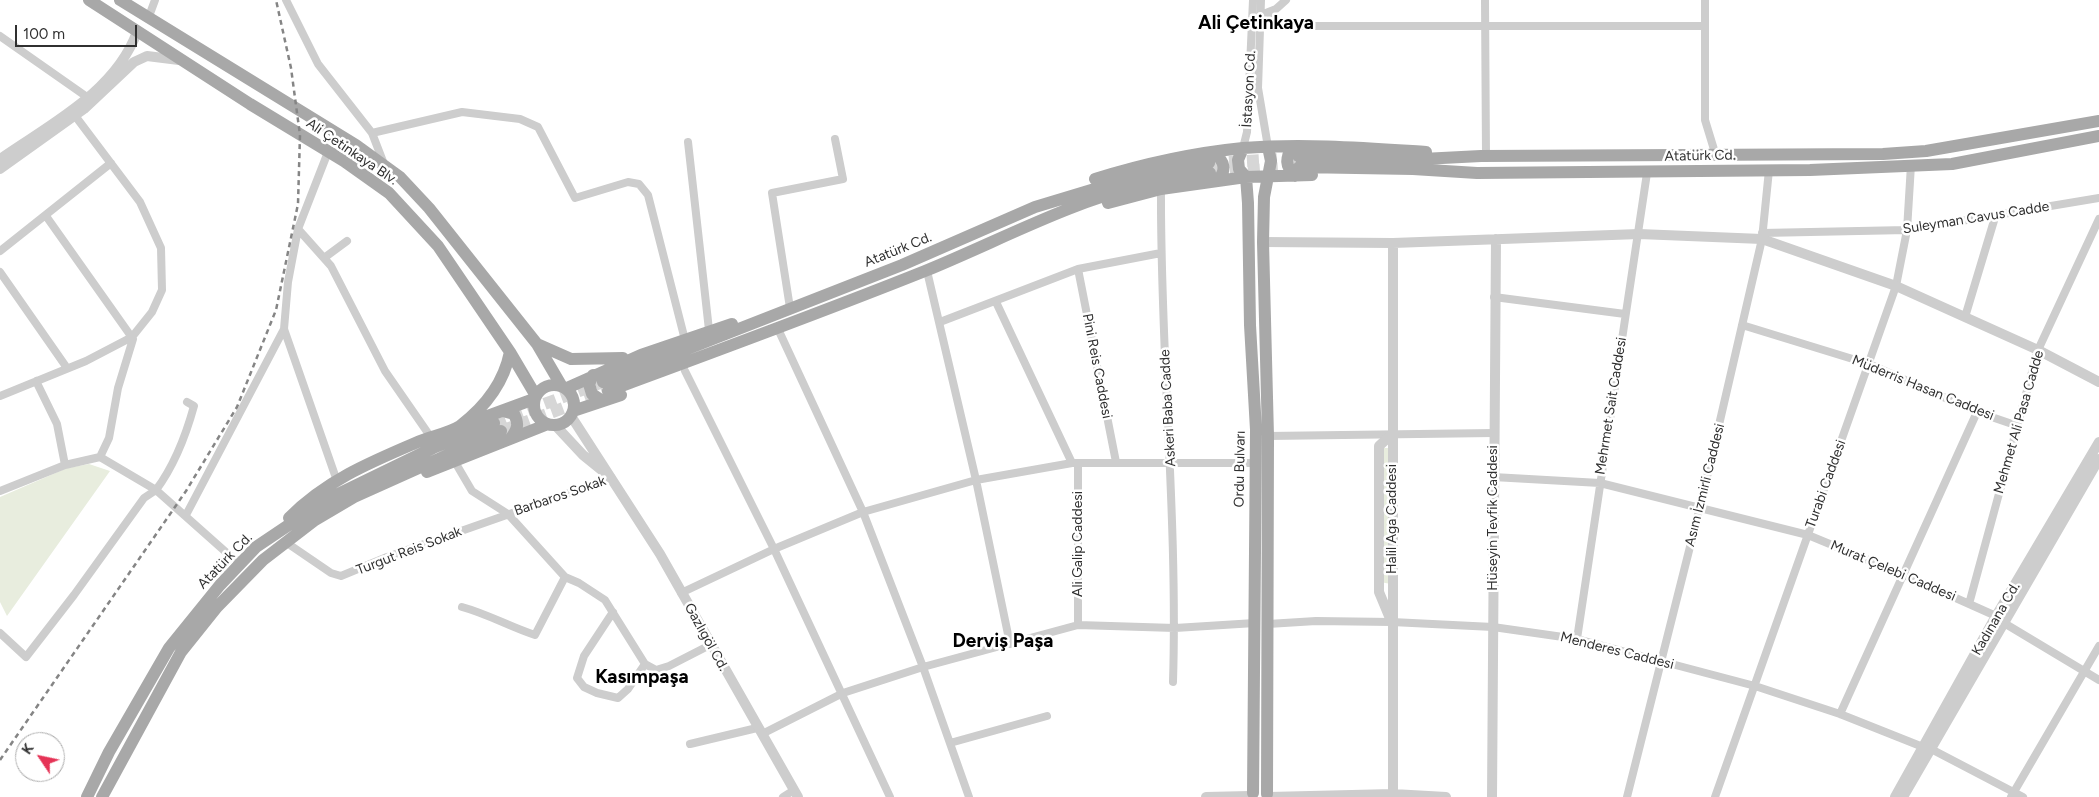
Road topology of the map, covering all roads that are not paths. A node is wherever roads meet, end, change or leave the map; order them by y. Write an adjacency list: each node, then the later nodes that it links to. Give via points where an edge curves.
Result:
1 (88, 0): 16 (main road, Ali Çetinkaya Blv.)
2 (120, 0): 13 (main road, Ali Çetinkaya Blv.)
3 (155, 0): 13 (street)
4 (286, 0): 26 (street, via 318,64)
5 (1246, 0): 11 (street)
6 (1253, 0): 11 (street, İstasyon Cd.)
7 (1286, 0): 12 (street)
8 (1485, 0): 14 (street)
9 (1705, 0): 15 (street)
10 (1263, 2): 11 (street); 12 (street, İstasyon Cd.)
11 (1253, 9): 32 (street, İstasyon Cd., via 1247,132)
12 (1261, 15): 14 (street, via 1292,26); 31 (street, İstasyon Cd., via 1258,88)
13 (148, 19): 20 (main road, Ali Çetinkaya Blv.)
14 (1486, 26): 15 (street); 34 (street)
15 (1705, 26): 35 (street, via 1705,120)
16 (137, 32): 18 (main road, Ali Çetinkaya Blv.); 19 (street, via 129,52 116,70); 20 (main road, via 147,26 154,28 271,104)
17 (0, 36): 19 (street)
18 (182, 61): 22 (street, via 147,56 134,62); 33 (main road, Ali Çetinkaya Blv.)
19 (87, 97): 22 (street)
20 (293, 107): 40 (main road, Ali Çetinkaya Blv.)
21 (2099, 111): 24 (main road, Atatürk Cd.)
22 (72, 113): 36 (street); 38 (street); 42 (street)
23 (2099, 121): 24 (main road, Atatürk Cd.)
24 (2070, 124): 35 (main road, Atatürk Cd., via 1926,151 1825,156)
25 (2099, 131): 29 (main road)
26 (372, 133): 40 (street); 79 (street, via 462,112 520,119 538,127 575,198 628,182 639,184 648,195)
27 (2099, 136): 29 (main road, Atatürk Cd.)
28 (835, 139): 70 (street, via 843,179 772,193)
29 (2075, 140): 39 (main road, Atatürk Cd., via 1952,164)
30 (688, 142): 77 (street)
31 (1268, 147): 32 (main road); 37 (main road); 45 (main road, Ordu Bulvarı, via 1271,161)
32 (1243, 148): 41 (main road); 46 (main road, Ordu Bulvarı, via 1238,160 1239,169)
33 (328, 152): 53 (street); 82 (main road, Ali Çetinkaya Blv., via 389,193 413,216 438,246)
34 (1483, 156): 35 (main road, Atatürk Cd.); 37 (main road, Atatürk Cd., via 1372,148)
35 (1716, 156)
36 (0, 159)
37 (1296, 162): 44 (main road, Atatürk Cd., via 1477,173); 45 (main road)
38 (111, 163): 50 (street); 78 (street, via 140,202 161,248 162,290 152,312)
39 (1911, 165): 43 (main road, Atatürk Cd.); 54 (street, Turabi Caddesi)
40 (384, 166): 80 (main road, Ali Çetinkaya Blv., via 400,177 430,208)
41 (1212, 168): 46 (main road); 47 (main road); 52 (main road, via 1123,190 1071,207); 70 (main road, Atatürk Cd., via 1140,165 1072,186 1035,207 902,266)
42 (0, 169)
43 (1768, 170): 44 (main road, Atatürk Cd.); 56 (street, Asım İzmirli Caddesi)
44 (1647, 173): 55 (street, Mehrmet Sait Caddesi)
45 (1268, 176): 46 (main road); 59 (main road, Ordu Bulvarı)
46 (1246, 177): 112 (main road, Ordu Bulvarı)
47 (1161, 188): 52 (main road); 62 (street, Askeri Baba Cadde)
48 (2099, 198): 49 (street, Suleyman Cavus Cadde)
49 (1996, 214): 54 (street, Suleyman Cavus Cadde); 72 (street)
50 (46, 216): 61 (street); 78 (street)
51 (2099, 219): 81 (street, Mehmet Ali Pasa Cadde)
52 (1036, 224): 65 (main road)
53 (298, 229): 63 (street); 75 (street, via 288,282)
54 (1907, 230): 56 (street, Suleyman Cavus Cadde); 67 (street, Turabi Caddesi)
55 (1638, 234): 56 (street); 57 (street); 71 (street, Mehrmet Sait Caddesi)
56 (1762, 236): 67 (street); 74 (street, Asım İzmirli Caddesi)
57 (1496, 239): 60 (street); 68 (street, Hüseyin Tevfik Caddesi)
58 (347, 242): 63 (street)
59 (1263, 242): 60 (street); 104 (main road, Ordu Bulvarı)
60 (1393, 243): 102 (street, Halil Aga Caddesi)
61 (0, 251)
62 (1161, 253): 64 (street); 110 (street, Askeri Baba Cadde)
63 (324, 258): 103 (street, via 385,371)
64 (1078, 269): 69 (street); 109 (street, Pini Reis Caddesi)
65 (927, 270): 73 (street); 76 (main road)
66 (0, 272): 85 (street)
67 (1896, 286): 72 (street); 84 (street, Turabi Caddesi)
68 (1494, 297): 71 (street); 101 (street, Hüseyin Tevfik Caddesi)
69 (996, 302): 73 (street); 111 (street)
70 (790, 308): 77 (main road); 90 (main road, Atatürk Cd.)
71 (1625, 314): 118 (street, Mehrmet Sait Caddesi)
72 (1965, 317): 81 (street)
73 (940, 322): 116 (street)
74 (1742, 325): 84 (street, Müderris Hasan Caddesi); 121 (street, Asım İzmirli Caddesi)
75 (284, 329): 117 (street); 124 (street)
76 (778, 329): 86 (main road, via 749,346); 90 (main road); 122 (street)
77 (709, 330): 79 (main road)
78 (132, 337): 85 (street); 106 (street, via 108,438)
79 (685, 340): 83 (main road)
80 (537, 344): 83 (main road, via 571,359 617,359); 89 (main road, Ali Çetinkaya Blv.)
81 (2038, 350): 88 (street); 98 (street, Mehmet Ali Pasa Cadde)
82 (510, 352): 92 (main road, Ali Çetinkaya Blv.); 99 (main road, via 498,385)
83 (641, 355): 90 (main road)
84 (1869, 364): 95 (street, Müderris Hasan Caddesi); 125 (street, Turabi Caddesi)
85 (67, 368): 87 (street)
86 (685, 372): 90 (main road); 128 (street)
87 (36, 381): 91 (street); 113 (street, via 57,424)
88 (2099, 382)
89 (564, 387): 90 (main road); 92 (main road, via 549,385 539,390); 96 (main road, via 573,398)
90 (601, 387): 96 (main road)
91 (0, 396)
92 (535, 397): 94 (main road); 97 (main road, via 535,413)
93 (187, 402): 119 (street, via 194,406 190,419 165,477)
94 (502, 411): 99 (main road); 100 (main road, via 514,414 518,428)
95 (1977, 412): 98 (street, Müderris Hasan Caddesi); 130 (street)
96 (572, 413): 97 (main road, via 561,424); 115 (street, Gazlıgöl Cd.)
97 (552, 424): 100 (main road); 115 (street, Gazlıgöl Cd.)
98 (2018, 426): 133 (street, Mehmet Ali Pasa Cadde)
99 (458, 427): 103 (main road)
100 (502, 430): 108 (main road); 126 (main road, Atatürk Cd., via 433,448 326,500); 127 (main road, Atatürk Cd., via 354,497 315,520)
101 (1493, 433): 102 (street); 114 (street, Hüseyin Tevfik Caddesi)
102 (1392, 434): 104 (street); 137 (street, Halil Aga Caddesi)
103 (430, 436): 117 (main road)
104 (1268, 436): 138 (main road, Ordu Bulvarı)
105 (2099, 442): 136 (street, Kadınana Cd.)
106 (100, 457): 113 (street); 119 (street)
107 (2099, 459): 136 (street, Kadınana Cd.)
108 (455, 462): 123 (street, via 472,491); 127 (main road, via 376,492)
109 (1116, 462): 110 (street); 111 (street)
110 (1170, 462): 112 (street); 141 (street, Askeri Baba Cadde)
111 (1075, 463): 116 (street); 139 (street, Ali Galip Caddesi)
112 (1255, 463): 138 (main road, Ordu Bulvarı)
113 (65, 465): 120 (street)
114 (1493, 476): 118 (street, Murat Çelebi Caddesi); 140 (street, Hüseyin Tevfik Caddesi)
115 (612, 478): 123 (street, Barbaros Sokak); 132 (street, Gazlıgöl Cd.)
116 (976, 480): 122 (street); 144 (street)
117 (337, 481): 126 (main road, via 301,506)
118 (1600, 483): 121 (street, Murat Çelebi Caddesi); 143 (street, Mehrmet Sait Caddesi)
119 (156, 490): 124 (street); 142 (street, via 144,498 26,657)
120 (0, 491)
121 (1700, 507): 125 (street, Murat Çelebi Caddesi); 147 (street, Asım İzmirli Caddesi)
122 (863, 512): 128 (street); 149 (street)
123 (508, 514): 127 (street, Turgut Reis Sokak, via 341,576 331,573); 131 (street)
124 (186, 515): 129 (street)
125 (1808, 535): 130 (street, Murat Çelebi Caddesi); 153 (street, Turabi Caddesi)
126 (269, 538): 129 (main road, Atatürk Cd.)
127 (287, 542): 167 (main road, Atatürk Cd., via 263,560 181,652)
128 (774, 548): 132 (street); 154 (street)
129 (241, 563): 166 (main road, Atatürk Cd., via 169,648)
130 (1902, 574): 133 (street, Murat Çelebi Caddesi); 155 (street)
131 (565, 577): 134 (street, via 535,635); 135 (street, via 605,600)
132 (681, 592): 145 (street, Gazlıgöl Cd.)
133 (1968, 604): 136 (street, Murat Çelebi Caddesi)
134 (462, 607)
135 (613, 612): 148 (street); 148 (street, via 580,666 577,678 580,684 596,693 618,698)
136 (2000, 620): 150 (street, Murat Çelebi Caddesi); 160 (street, Kadınana Cd.)
137 (1392, 622): 138 (street, Menderes Caddesi); 140 (street, Menderes Caddesi); 162 (street, Halil Aga Caddesi)
138 (1261, 624): 141 (street, Menderes Caddesi); 164 (main road, Ordu Bulvarı); 165 (main road, Ordu Bulvarı)
139 (1078, 625): 141 (street, Menderes Caddesi); 144 (street, Menderes Caddesi)
140 (1493, 627): 143 (street, Menderes Caddesi); 173 (street, Hüseyin Tevfik Caddesi)
141 (1175, 628): 152 (street, Askeri Baba Cadde)
142 (0, 632)
143 (1577, 639): 147 (street, Menderes Caddesi)
144 (1010, 644): 149 (street, Menderes Caddesi)
145 (710, 645): 148 (street, via 656,670); 157 (street, Gazlıgöl Cd.)
146 (2099, 646): 150 (street)
147 (1660, 661): 153 (street, Menderes Caddesi); 174 (street, Asım İzmirli Caddesi)
148 (645, 664)
149 (923, 666): 154 (street, Menderes Caddesi); 158 (street)
150 (2084, 671): 151 (street, Murat Çelebi Caddesi); 163 (street)
151 (2099, 680)
152 (1173, 682)
153 (1755, 686): 155 (street, Menderes Caddesi); 175 (street, Turabi Caddesi)
154 (843, 693): 157 (street, Menderes Caddesi); 169 (street)
155 (1840, 714): 160 (street, Menderes Caddesi)
156 (1047, 716): 158 (street)
157 (759, 731): 159 (street, Menderes Caddesi); 161 (street, Gazlıgöl Cd.)
158 (950, 743): 170 (street)
159 (690, 744)
160 (1927, 748): 163 (street, Menderes Caddesi); 176 (street, Kadınana Cd.); 177 (street, Kadınana Cd.)
161 (796, 794): 168 (street)
162 (1393, 794): 165 (street); 172 (street)
163 (2013, 794): 178 (street, Menderes Caddesi)
164 (1251, 795): 165 (main road, via 1260,791); 171 (street)
165 (1268, 796)
166 (87, 797)
167 (102, 797)
168 (783, 797)
169 (890, 797)
170 (969, 797)
171 (1206, 797)
172 (1446, 797)
173 (1492, 797)
174 (1627, 797)
175 (1715, 797)
176 (1895, 797)
177 (1903, 797)
178 (2023, 797)

